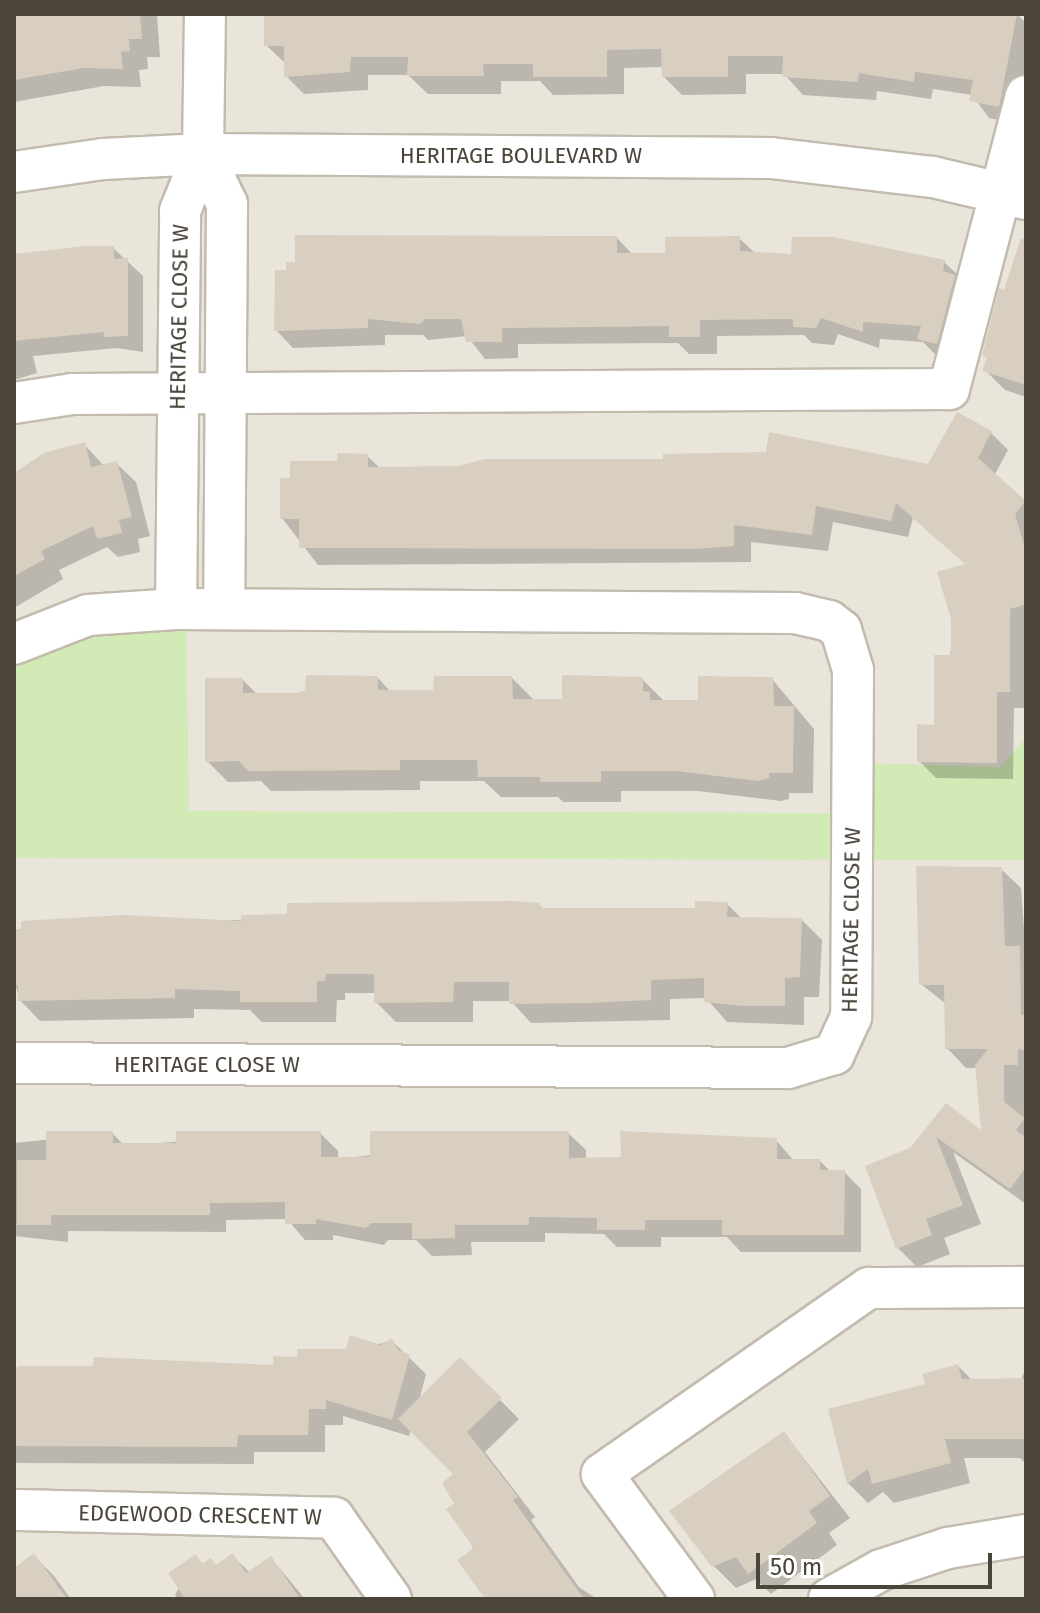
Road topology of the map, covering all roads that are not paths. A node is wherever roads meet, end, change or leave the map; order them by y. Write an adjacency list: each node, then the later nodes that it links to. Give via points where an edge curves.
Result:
1 (205, 14): 3 (street)
2 (1026, 96): 5 (street)
3 (203, 154): 4 (street, HERITAGE BOULEVARD W, via 103,159); 5 (street, HERITAGE BOULEVARD W, via 771,158 864,166); 6 (street, HERITAGE CLOSE W, via 180,211); 7 (street, HERITAGE CLOSE W, via 227,204)
4 (14, 172)
5 (1013, 195): 7 (street, via 949,389)
6 (178, 393): 7 (street); 8 (street, via 72,394); 9 (street, HERITAGE CLOSE W)
7 (226, 393): 10 (street, HERITAGE CLOSE W)
8 (14, 403)
9 (176, 609): 10 (street, HERITAGE CLOSE W); 11 (street, HERITAGE CLOSE W, via 88,615)
10 (224, 609): 12 (street, HERITAGE CLOSE W, via 795,613 829,621 841,630 853,670 847,1036 834,1054 788,1068)
11 (14, 644)
12 (14, 1063)
13 (1026, 1287): 17 (street, via 869,1288 602,1474)
14 (14, 1510): 16 (street, EDGEWOOD CRESCENT W, via 334,1518)
15 (1026, 1535): 18 (street, via 948,1548 881,1570)
16 (391, 1599)
17 (694, 1599)
18 (829, 1599)

